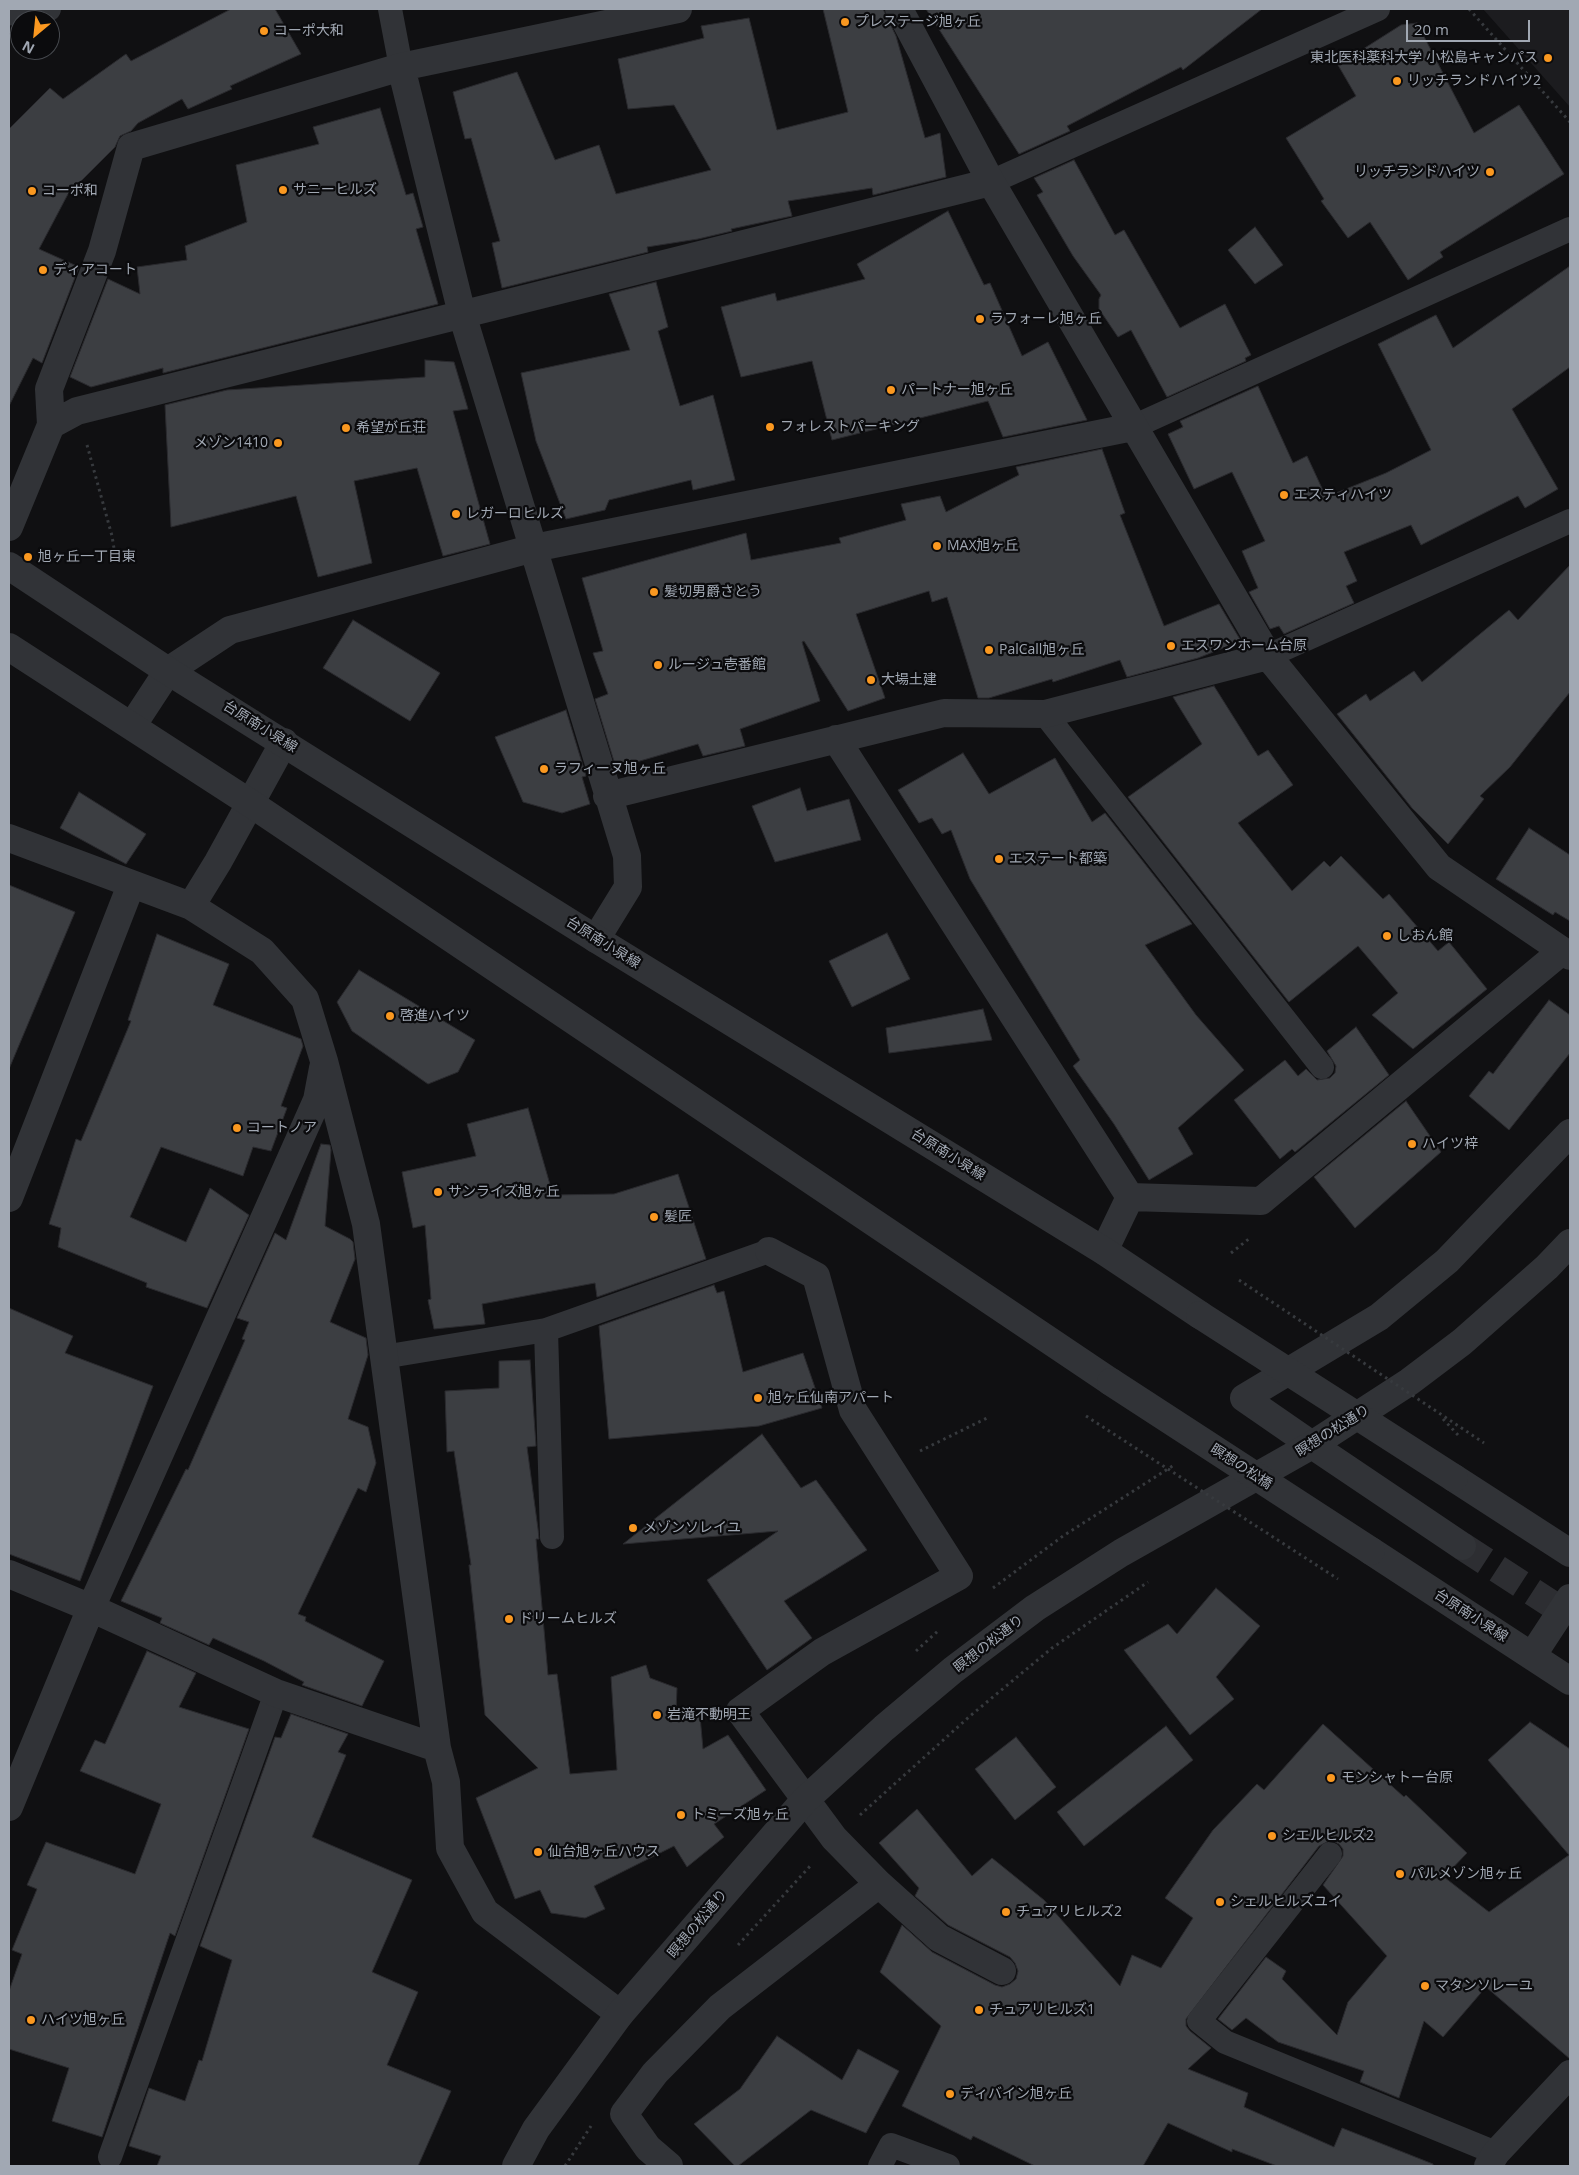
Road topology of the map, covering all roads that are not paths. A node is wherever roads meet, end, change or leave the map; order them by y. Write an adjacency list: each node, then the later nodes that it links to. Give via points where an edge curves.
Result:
1 (49, 9): 6 (lane, via 27,16)
2 (390, 9): 7 (lane)
3 (678, 9): 7 (street)
4 (899, 9): 8 (street)
5 (1378, 9): 8 (lane)
6 (9, 14)
7 (401, 67): 10 (street); 11 (street, via 131,147 102,251 49,389)
8 (991, 182): 10 (street); 12 (street)
9 (1570, 229): 12 (lane)
10 (462, 314): 11 (street, via 78,411); 15 (street)
11 (51, 425): 14 (street)
12 (1134, 427): 15 (street); 18 (street)
13 (1570, 521): 18 (lane)
14 (9, 527)
15 (534, 548): 19 (street, via 230,630); 24 (street)
16 (9, 566): 19 (street, 台原南小泉線)
17 (9, 647): 21 (street)
18 (1268, 656): 20 (street); 30 (street, via 1439,867)
19 (168, 671): 21 (street); 23 (street, 台原南小泉線)
20 (1046, 714): 22 (street, via 944,713); 32 (lane)
21 (132, 726): 25 (street)
22 (836, 739): 24 (street); 34 (street)
23 (284, 742): 25 (street); 29 (street, 台原南小泉線)
24 (607, 796): 29 (street, via 627,856 628,887)
25 (250, 803): 28 (street); 44 (street, 瞑想の松橋, bridge, via 1111,1382)
26 (9, 838): 27 (street)
27 (131, 885): 28 (street); 35 (street)
28 (191, 906): 31 (street, via 262,951 305,999)
29 (596, 939): 38 (street, 台原南小泉線)
30 (1566, 954): 34 (street, via 1261,1201)
31 (324, 1062): 40 (street, via 366,1224); 48 (street, via 317,1100)
32 (1322, 1067)
33 (1570, 1133): 41 (street, via 1447,1261 1379,1317 1244,1398)
34 (1130, 1197): 38 (street)
35 (9, 1198)
36 (1570, 1243): 41 (street, 瞑想の松通り, via 1462,1342 1409,1382)
37 (769, 1251): 39 (lane); 53 (street, via 816,1276 853,1410 959,1576 822,1652 740,1712)
38 (1104, 1251): 45 (street, 台原南小泉線, bridge)
39 (546, 1330): 40 (lane); 42 (lane)
40 (383, 1357): 52 (street)
41 (1312, 1445): 43 (street); 53 (street, 瞑想の松通り, via 1121,1553 1035,1608 953,1670)
42 (552, 1537)
43 (1462, 1546)
44 (1371, 1551): 49 (street, 台原南小泉線)
45 (1570, 1553)
46 (9, 1574): 48 (street)
47 (1570, 1598): 49 (street)
48 (91, 1608): 51 (street); 54 (street)
49 (1532, 1656): 50 (street, 台原南小泉線)
50 (1570, 1681)
51 (276, 1693): 52 (street); 60 (lane)
52 (437, 1748): 58 (street, via 446,1782 450,1848 485,1912)
53 (804, 1800): 56 (street, via 834,1838); 58 (street, 瞑想の松通り)
54 (9, 1807)
55 (1330, 1854): 61 (lane, via 1199,2021 1225,2042)
56 (879, 1884): 57 (street, via 939,1938); 63 (street, via 720,2007 655,2074 624,2114 648,2148)
57 (1002, 1972)
58 (620, 2014): 62 (street, 瞑想の松通り, via 536,2129)
59 (1570, 2074): 61 (street)
60 (110, 2157)
61 (1492, 2160)
62 (516, 2166)
63 (669, 2166)
64 (880, 2166): 65 (lane, via 891,2145)
65 (948, 2166)

